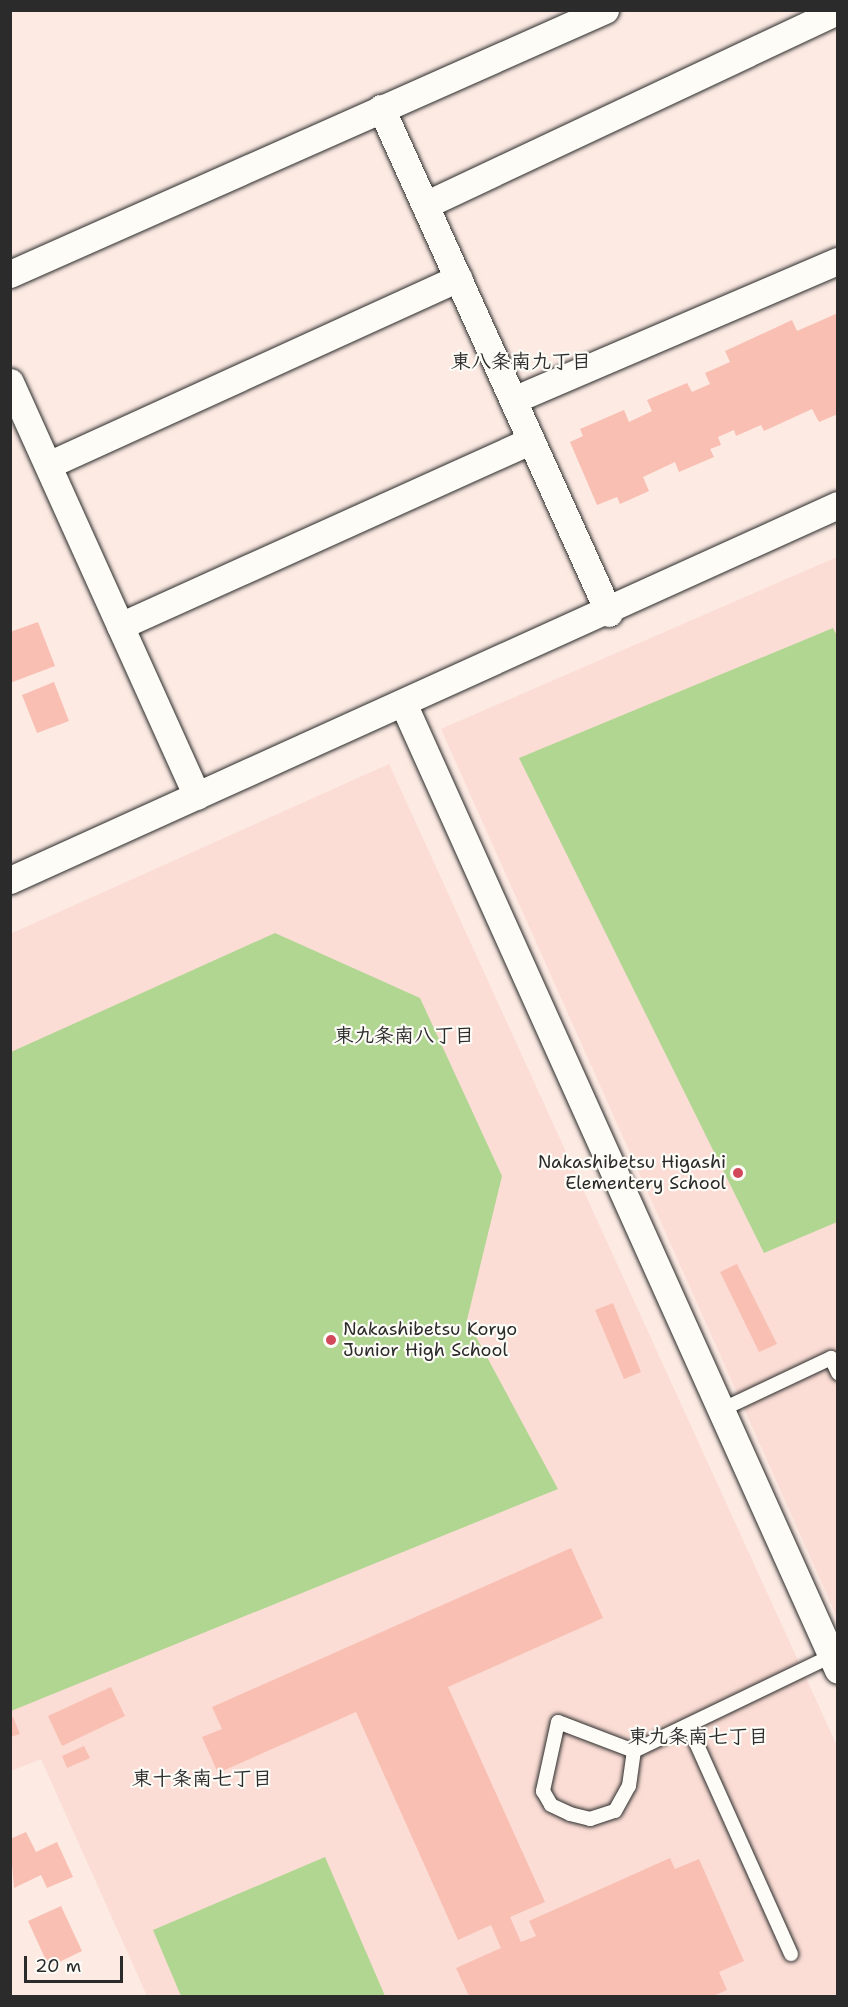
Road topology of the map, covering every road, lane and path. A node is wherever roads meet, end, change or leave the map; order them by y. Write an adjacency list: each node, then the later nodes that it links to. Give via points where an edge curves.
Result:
1 (605, 10): 3 (street)
2 (837, 10): 4 (street)
3 (381, 108): 4 (street); 6 (street)
4 (425, 205): 7 (street)
5 (837, 261): 9 (street)
6 (10, 274)
7 (458, 278): 9 (street); 11 (street)
8 (10, 382): 11 (street)
9 (513, 400): 10 (street)
10 (531, 440): 13 (street); 14 (street)
11 (48, 465): 14 (street)
12 (837, 505): 13 (street)
13 (609, 613): 15 (street)
14 (120, 626): 16 (street)
15 (403, 703): 16 (street); 19 (street)
16 (197, 796): 17 (street)
17 (10, 880)
18 (837, 1373): 19 (lane, via 831,1358)
19 (721, 1410): 20 (street)
20 (833, 1654): 21 (lane)
21 (688, 1727): 22 (lane); 23 (lane)
22 (634, 1751): 22 (lane, via 558,1722 543,1791 551,1805 570,1814 590,1819 615,1811 629,1786)
23 (791, 1954)

